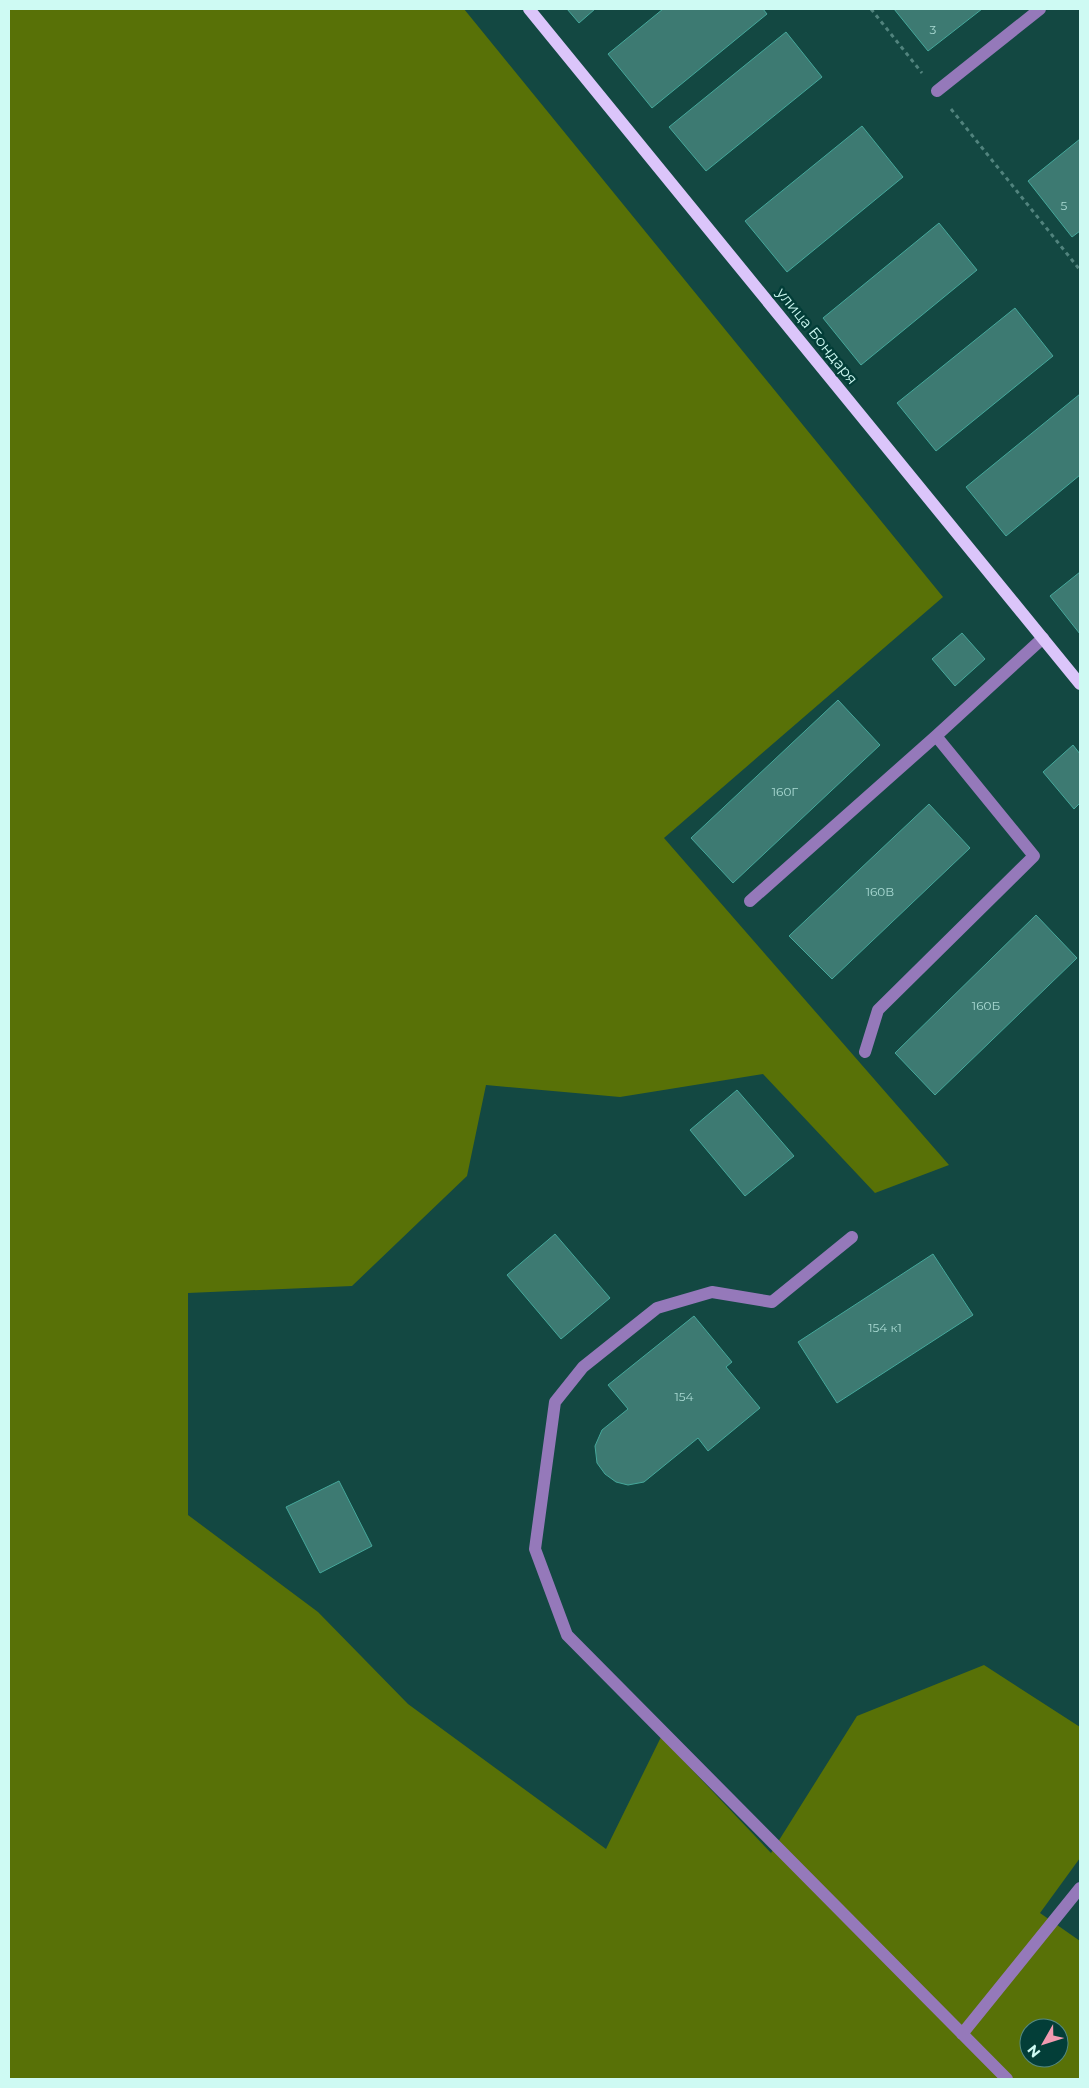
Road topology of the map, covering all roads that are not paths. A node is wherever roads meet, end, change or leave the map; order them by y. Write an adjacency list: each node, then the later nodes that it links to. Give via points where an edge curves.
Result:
1 (529, 9): 4 (main road, улица Бондаря)
2 (1040, 9): 3 (lane)
3 (937, 92)
4 (1043, 638): 5 (main road, улица Бондаря); 6 (lane)
5 (1080, 684)
6 (936, 736): 7 (lane); 8 (lane, via 1034,856 878,1010)
7 (750, 901)
8 (865, 1052)
9 (852, 1238): 11 (lane, via 772,1302 712,1292 657,1308 583,1367 554,1402 535,1549 567,1635)
10 (1080, 1888): 11 (lane)
11 (962, 2034): 12 (lane)
12 (1007, 2079)

